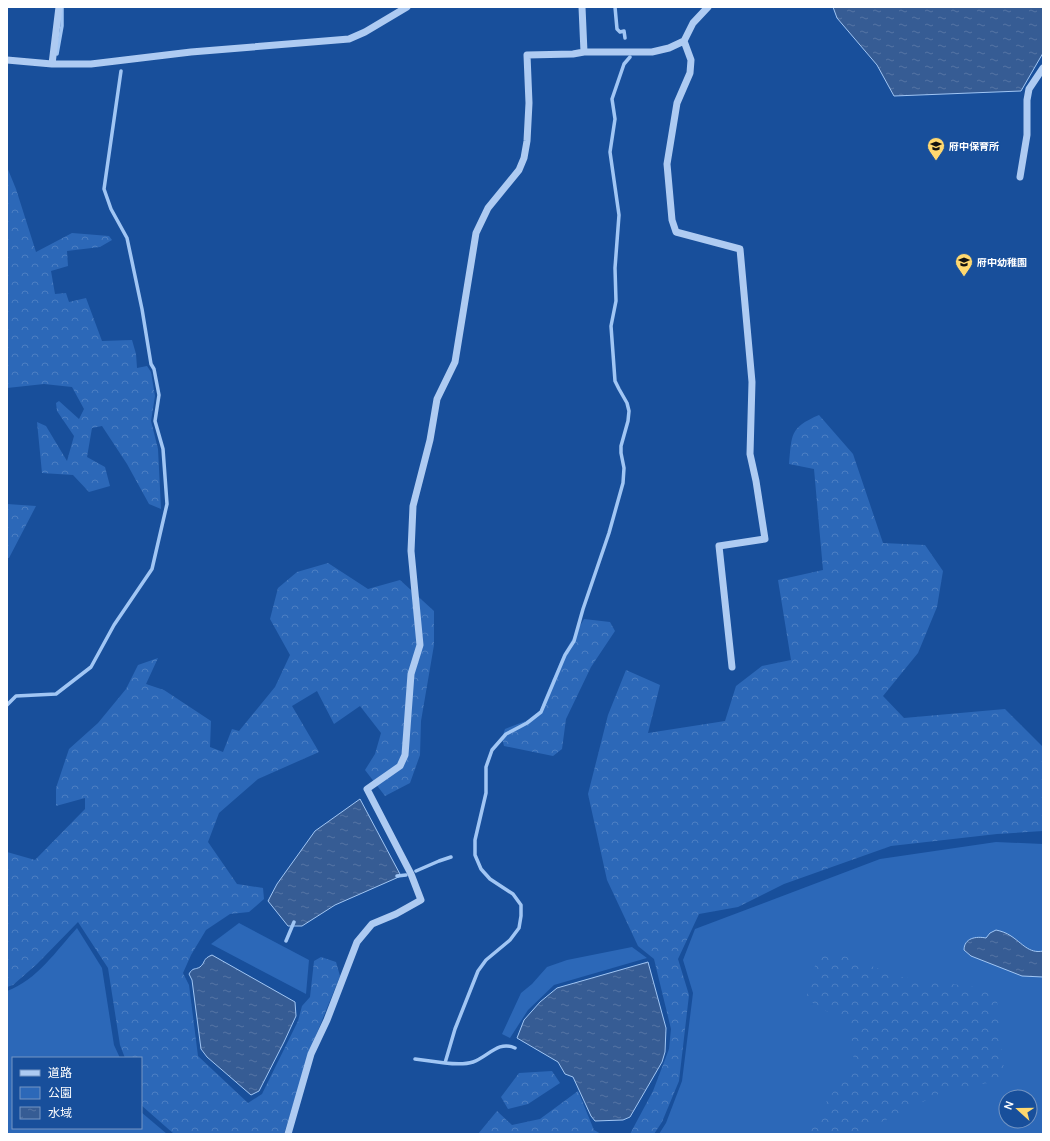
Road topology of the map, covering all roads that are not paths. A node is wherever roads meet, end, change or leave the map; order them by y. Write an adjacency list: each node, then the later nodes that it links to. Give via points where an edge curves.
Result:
1 (59, 7): 8 (street)
2 (407, 7): 8 (street, via 349,39 191,52 91,64)
3 (582, 7): 6 (street)
4 (708, 7): 5 (street, via 693,23)
5 (684, 41): 6 (street, via 652,52); 11 (street, via 691,60 690,73 676,103 667,164 672,220 676,232 740,249 752,382 750,454 765,539 719,546)
6 (584, 52): 12 (street, via 527,55 529,103 524,158 519,170 488,208 476,233 455,362 438,399 413,506 411,551 420,645 411,674 405,755 400,766 367,789 411,874 421,900 372,924 357,942 312,1054)
7 (7, 60): 8 (street)
8 (52, 64)
9 (1043, 68): 10 (street, via 1029,90 1026,100 1027,135)
10 (1020, 177)
11 (732, 667)
12 (288, 1134)

